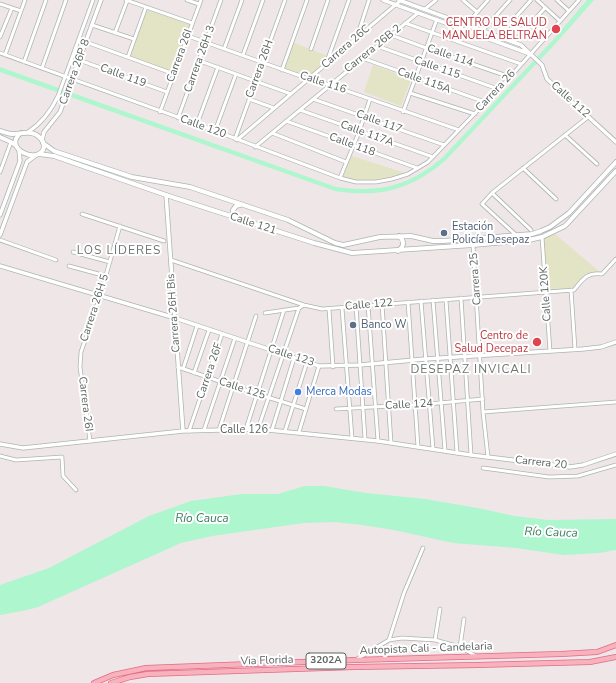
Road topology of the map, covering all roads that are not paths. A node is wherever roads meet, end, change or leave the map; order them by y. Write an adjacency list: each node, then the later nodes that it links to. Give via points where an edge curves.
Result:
1 (25, 0): 34 (street)
2 (46, 0): 68 (street)
3 (66, 0): 74 (street)
4 (93, 0): 78 (street, Carrera 26P 8)
5 (101, 0): 43 (street, Carrera 26P 8)
6 (127, 0): 30 (street); 45 (street)
7 (187, 0): 28 (street)
8 (200, 0): 28 (street, Carrera 26I)
9 (222, 0): 54 (street, Carrera 26H 3)
10 (242, 0): 58 (street)
11 (263, 0): 62 (street)
12 (285, 0): 70 (street, Carrera 26H)
13 (307, 0): 75 (street)
14 (328, 0): 59 (street)
15 (349, 0): 71 (street)
16 (370, 0): 51 (street)
17 (383, 0): 29 (street, Calle 112)
18 (400, 0): 29 (street, Carrera 26C); 33 (street, Calle 112)
19 (436, 0): 33 (street)
20 (463, 0): 36 (street)
21 (488, 0): 36 (street)
22 (510, 0): 44 (street)
23 (531, 0): 50 (street)
24 (537, 0): 32 (street)
25 (557, 0): 35 (street)
26 (579, 0): 35 (street, Carrera 26)
27 (0, 4): 31 (street)
28 (199, 4): 41 (street, Carrera 26I)
29 (396, 4): 37 (street, Calle 112); 51 (street, Carrera 26C)
30 (146, 7): 41 (street); 52 (street)
31 (12, 8): 34 (street); 49 (street)
32 (545, 8): 39 (street); 55 (street)
33 (425, 9): 42 (street, Calle 112)
34 (21, 11): 61 (street)
35 (569, 11): 39 (street, Carrera 26)
36 (477, 12): 42 (street)
37 (418, 13): 38 (street, Calle 112); 40 (street, Carrera 26B 2)
38 (437, 19): 46 (street); 63 (street, Calle 112)
39 (560, 22): 63 (street, Carrera 26)
40 (405, 23): 46 (street); 47 (street, Carrera 26B 2)
41 (192, 24): 48 (street, Carrera 26I)
42 (466, 24): 44 (street, Calle 112)
43 (92, 25): 45 (street); 53 (street, Carrera 26P 8)
44 (482, 31): 50 (street, Calle 112)
45 (115, 33): 52 (street)
46 (432, 34): 57 (street); 72 (street)
47 (391, 35): 56 (street, Carrera 26B 2); 57 (street, Calle 114)
48 (188, 36): 54 (street, Calle 116); 76 (street, Carrera 26I)
49 (0, 37)
50 (498, 37): 55 (street, Calle 112)
51 (356, 38): 71 (street, Carrera 26C)
52 (134, 40): 64 (street)
53 (86, 42): 64 (street); 66 (street, Carrera 26P 8)
54 (206, 42): 58 (street, Calle 116); 67 (street, Carrera 26H 3)
55 (514, 42): 63 (street, Calle 112, via 526,48)
56 (377, 46): 65 (street, Carrera 26B 2); 69 (street, Calle 115)
57 (426, 48): 69 (street); 79 (street, Calle 114)
58 (224, 49): 62 (street, Calle 116)
59 (311, 49)
60 (0, 53): 61 (street, Calle 120)
61 (5, 55): 68 (street, Calle 120)
62 (243, 55): 70 (street, Calle 116)
63 (532, 55): 72 (street, Carrera 26); 99 (street, Calle 112, via 542,65 547,79)
64 (128, 57): 76 (street)
65 (362, 58): 80 (street, Calle 115A); 84 (street, Carrera 26B 2)
66 (79, 60): 81 (street, Carrera 26P 8); 86 (street, Calle 119)
67 (200, 60): 73 (street); 100 (street, Carrera 26H 3)
68 (24, 62): 74 (street, Calle 120)
69 (421, 62): 80 (street); 85 (street, Calle 115)
70 (263, 63): 75 (street, Calle 116); 83 (street, Carrera 26H)
71 (326, 64): 82 (street, Carrera 26C)
72 (521, 64): 79 (street, Carrera 26)
73 (218, 67): 77 (street); 102 (street)
74 (42, 68): 78 (street, Calle 120)
75 (282, 70): 82 (street, Calle 116)
76 (174, 74): 86 (street, Carrera 26I)
77 (236, 74): 83 (street); 105 (street)
78 (65, 76): 81 (street, Calle 120); 106 (street, Carrera 26P 8, via 53,109)
79 (510, 77): 85 (street, Carrera 26)
80 (416, 78): 87 (street); 92 (street, Calle 115A)
81 (72, 79): 95 (street, Calle 120); 113 (street, Carrera 26P 8, via 60,112 44,132)
82 (309, 79): 84 (street, Calle 116); 88 (street, Carrera 26C)
83 (256, 81): 88 (street); 89 (street, Carrera 26H)
84 (330, 85): 90 (street, Carrera 26B 2); 91 (street, Calle 116)
85 (498, 89): 92 (street, Carrera 26)
86 (167, 92): 95 (street, Carrera 26I)
87 (410, 93): 96 (street); 97 (street)
88 (291, 94): 93 (street, Carrera 26C)
89 (249, 99): 93 (street); 112 (street, Carrera 26H)
90 (313, 99): 94 (street, Carrera 26B 2); 98 (street, Calle 117)
91 (370, 99): 96 (street, Calle 116); 98 (street)
92 (485, 102): 97 (street, Carrera 26)
93 (274, 108): 112 (street, Carrera 26C)
94 (300, 110): 101 (street, Carrera 26B 2); 107 (street, Calle 117A)
95 (160, 112): 100 (street, Calle 120)
96 (403, 112): 103 (street, Calle 116)
97 (475, 114): 103 (street, Carrera 26)
98 (364, 116): 107 (street); 116 (street, Calle 117)
99 (588, 117): 110 (street); 115 (street, Calle 112)
100 (178, 118): 102 (street, Calle 120)
101 (286, 121): 109 (street, Carrera 26B 2); 117 (street, Calle 118)
102 (196, 124): 105 (street, Calle 120)
103 (459, 130): 116 (street, Carrera 26)
104 (0, 131): 108 (main road)
105 (215, 131): 112 (street, Calle 120)
106 (28, 132): 108 (main road); 113 (main road)
107 (359, 132): 117 (street); 121 (street, Calle 117A)
108 (21, 133): 119 (main road, via 16,140)
109 (272, 133): 118 (street, Carrera 26B 2); 122 (street)
110 (565, 135): 124 (street); 126 (street)
111 (0, 138): 114 (main road)
112 (236, 139): 118 (street, Calle 120)
113 (43, 141): 120 (main road, via 43,150); 136 (main road, Calle 121, via 54,151 132,177 190,187)
114 (11, 142): 119 (main road); 128 (street)
115 (616, 142)
116 (444, 145): 121 (street, Carrera 26)
117 (354, 146): 122 (street); 125 (street, Calle 118)
118 (255, 147): 130 (street, Calle 120)
119 (18, 149): 120 (main road, via 28,155); 135 (street, via 20,161)
120 (37, 155): 132 (main road, Calle 121, via 54,156); 142 (street, via 28,162)
121 (433, 157): 125 (street, Carrera 26)
122 (346, 162): 130 (street)
123 (616, 162): 144 (main road, Carrera 25, via 560,221 541,232)
124 (597, 164)
125 (417, 168): 129 (street, Carrera 26)
126 (523, 168): 131 (street); 134 (street)
127 (616, 171): 145 (main road, Carrera 25, via 565,226)
128 (0, 172)
129 (408, 174): 130 (street, Calle 120, via 376,182 356,182)
130 (340, 178)
131 (492, 193): 141 (street); 144 (street, via 482,204)
132 (166, 196): 139 (main road, Calle 121); 154 (street, Carrera 26H Bis)
133 (0, 199): 135 (street)
134 (556, 199)
135 (5, 201): 138 (street)
136 (241, 205): 139 (main road, via 233,210); 143 (main road, Calle 121, via 295,222 343,245 380,237)
137 (82, 214): 140 (street)
138 (0, 215)
139 (236, 218): 150 (main road, Calle 121, via 352,253)
140 (120, 226): 148 (street); 155 (street, Carrera 26H 5)
141 (531, 230)
142 (0, 235)
143 (399, 236): 147 (main road, Calle 121, via 432,241); 150 (main road, via 403,243)
144 (516, 236): 147 (main road, Carrera 25)
145 (542, 237): 149 (main road, Carrera 25); 160 (street, Calle 120K)
146 (0, 240): 153 (street)
147 (473, 240)
148 (164, 241)
149 (474, 245): 150 (main road, Calle 121); 162 (street, Carrera 25)
150 (398, 251)
151 (73, 252): 155 (street)
152 (616, 259): 159 (street, via 602,274 590,274)
153 (56, 260)
154 (171, 260): 169 (street, Calle 122); 178 (street, Carrera 26H Bis)
155 (110, 262): 158 (street, Carrera 26H 5)
156 (0, 266): 161 (street, Calle 123)
157 (69, 266): 158 (street)
158 (106, 276): 161 (street, Carrera 26H 5)
159 (573, 290): 160 (street, Calle 122); 185 (street)
160 (546, 292): 162 (street, Calle 122); 187 (street, Calle 120K)
161 (100, 296): 178 (street, Calle 123); 200 (street, Carrera 26H 5, via 81,352)
162 (477, 297): 163 (street, Calle 122); 189 (street, Carrera 25)
163 (461, 298): 165 (street, Calle 122); 190 (street)
164 (433, 300): 165 (street, Calle 122); 166 (street, Calle 122); 192 (street)
165 (446, 300): 193 (street)
166 (421, 301): 167 (street, Calle 122); 194 (street)
167 (408, 302): 168 (street, Calle 122); 195 (street)
168 (382, 304): 170 (street, Calle 122); 197 (street)
169 (304, 305): 172 (street); 173 (street, Calle 122)
170 (368, 305): 171 (street, Calle 122); 198 (street)
171 (356, 306): 174 (street, Calle 122); 199 (street)
172 (299, 308): 175 (street); 188 (street)
173 (329, 308): 174 (street, Calle 122); 202 (street)
174 (342, 308): 203 (street)
175 (284, 310): 176 (street); 186 (street)
176 (265, 312)
177 (256, 316): 183 (street)
178 (175, 318): 179 (street, Calle 123); 204 (street, Carrera 26H Bis)
179 (197, 326): 180 (street, Calle 123); 205 (street)
180 (209, 330): 181 (street, Calle 123); 206 (street)
181 (222, 334): 182 (street, Calle 123); 207 (street, Carrera 26F)
182 (235, 338): 183 (street, Calle 123); 208 (street)
183 (248, 342): 186 (street, Calle 123); 209 (street)
184 (616, 342): 185 (street, Calle 123, via 601,347)
185 (575, 349): 187 (street, Calle 123)
186 (272, 350): 188 (street, Calle 123); 210 (street)
187 (550, 351): 189 (street, Calle 123)
188 (284, 354): 191 (street, Calle 123); 211 (street)
189 (480, 356): 190 (street, Calle 123); 212 (street, Carrera 25)
190 (464, 357): 193 (street, Calle 123); 213 (street)
191 (294, 358): 196 (street, Calle 123); 214 (street)
192 (437, 358): 193 (street, Calle 123); 194 (street, Calle 123); 217 (street)
193 (450, 358): 215 (street)
194 (425, 359): 195 (street, Calle 123); 219 (street)
195 (412, 360): 197 (street, Calle 123); 218 (street)
196 (307, 362): 201 (street, Calle 123); 220 (street)
197 (386, 363): 198 (street, Calle 123); 221 (street)
198 (373, 364): 199 (street, Calle 123); 223 (street)
199 (360, 365): 203 (street, Calle 123); 222 (street)
200 (80, 366): 239 (street, Carrera 26I)
201 (319, 366): 202 (street, Calle 123); 226 (street)
202 (333, 366): 203 (street, Calle 123)
203 (347, 366): 224 (street)
204 (178, 367): 205 (street, Calle 125); 233 (street, Carrera 26H Bis)
205 (183, 369): 206 (street, Calle 125)
206 (194, 373): 207 (street, Calle 125)
207 (208, 377): 208 (street, Calle 125); 234 (street, Carrera 26F)
208 (220, 381): 209 (street, Calle 125); 230 (street)
209 (234, 386): 210 (street, Calle 125); 231 (street)
210 (257, 394): 211 (street, Calle 125); 228 (street)
211 (269, 397): 214 (street, Calle 125); 229 (street)
212 (483, 399): 213 (street, Calle 124); 227 (street, Carrera 25)
213 (467, 400): 215 (street, Calle 124); 249 (street)
214 (281, 401): 220 (street, Calle 125); 232 (street)
215 (454, 402): 217 (street, Calle 124); 246 (street)
216 (616, 402): 227 (street)
217 (441, 403): 219 (street, Calle 124); 245 (street)
218 (415, 404): 219 (street, Calle 124); 221 (street, Calle 124); 243 (street)
219 (428, 404): 244 (street)
220 (293, 405): 226 (street, Calle 125); 235 (street)
221 (389, 406): 223 (street, Calle 124); 241 (street)
222 (363, 407): 223 (street, Calle 124); 224 (street, Calle 124); 238 (street)
223 (376, 407): 240 (street)
224 (350, 408): 225 (street, Calle 124); 237 (street)
225 (336, 409)
226 (306, 410): 236 (street)
227 (484, 412): 250 (street, Carrera 25)
228 (246, 429): 229 (street, Calle 126); 231 (street, Calle 126)
229 (258, 429): 232 (street, Calle 126)
230 (204, 430): 231 (street, Calle 126); 234 (street, Calle 126)
231 (219, 430)
232 (272, 430): 235 (street, Calle 126)
233 (183, 431): 234 (street, Calle 126); 239 (street, Calle 126)
234 (189, 431)
235 (285, 431): 236 (street, Calle 126)
236 (299, 432): 237 (street, Calle 126)
237 (352, 438): 238 (street, Calle 126)
238 (365, 439): 240 (street, Calle 126)
239 (90, 441): 242 (street, Calle 126, via 23,448)
240 (378, 441): 241 (street, Calle 126)
241 (392, 443): 243 (street, Calle 126)
242 (0, 444)
243 (418, 447): 244 (street, Calle 126)
244 (433, 450): 245 (street, Calle 126)
245 (445, 451): 246 (street, Calle 126)
246 (457, 453): 249 (street, Calle 126)
247 (616, 454): 250 (street, Carrera 20, via 570,467)
248 (0, 456): 253 (street, via 16,460 62,457 63,476)
249 (471, 456): 250 (street, Calle 126)
250 (488, 457)
251 (616, 465): 252 (street, via 578,476 549,477)
252 (483, 468)
253 (76, 490)
254 (423, 548): 257 (street, via 404,593)
255 (440, 609): 258 (street)
256 (464, 618): 260 (street)
257 (389, 640): 258 (street); 263 (street)
258 (435, 640): 260 (street)
259 (616, 645): 261 (main road, Autopista Cali - Candelaria / 3202A, via 597,652)
260 (460, 647): 261 (street)
261 (477, 657): 263 (main road, Autopista Cali - Candelaria / 3202A)
262 (616, 657): 265 (main road, Via Florida / 3202A, via 590,662 148,674)
263 (355, 660): 264 (main road, Autopista Cali - Candelaria / 3202A, via 146,668 112,675)
264 (94, 683)
265 (111, 683)

